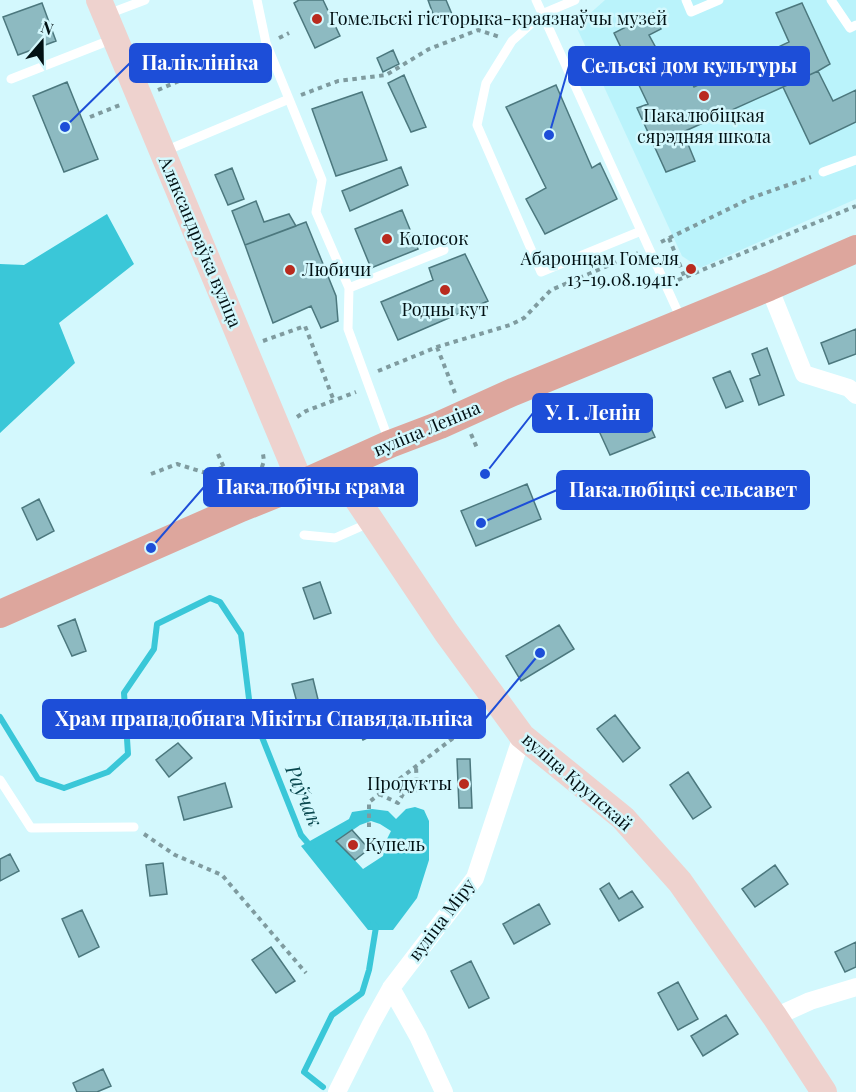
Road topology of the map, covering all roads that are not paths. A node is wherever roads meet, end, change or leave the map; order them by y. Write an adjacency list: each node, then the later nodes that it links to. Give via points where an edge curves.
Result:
1 (145, 0): 9 (lane)
2 (257, 0): 12 (lane, via 266,43)
3 (536, 0): 8 (lane)
4 (575, 0): 8 (lane)
5 (686, 0): 6 (lane, via 691,12)
6 (719, 0)
7 (831, 0): 10 (lane, via 849,28)
8 (542, 14): 16 (lane); 16 (lane, via 512,42 486,83 477,125 541,272)
9 (107, 18): 11 (lane); 13 (street, Аляксандраўка вуліца)
10 (856, 25)
11 (11, 79)
12 (289, 99): 13 (lane); 20 (lane, via 322,180 316,212)
13 (162, 152): 25 (street, Аляксандраўка вуліца)
14 (856, 160): 15 (lane)
15 (823, 172)
16 (642, 231): 21 (lane)
17 (856, 249): 19 (main road, вуліца Леніна)
18 (444, 250): 20 (lane)
19 (769, 287): 21 (main road, вуліца Леніна); 22 (street, via 804,374 849,388)
20 (349, 288): 23 (lane, via 348,329)
21 (683, 323): 23 (main road, вуліца Леніна)
22 (856, 395)
23 (390, 444): 24 (main road, вуліца Леніна)
24 (336, 468): 25 (main road, вуліца Леніна); 26 (street, вуліца Крупскай)
25 (301, 484): 28 (main road, вуліца Леніна)
26 (372, 522): 27 (lane, via 334,538); 29 (street, вуліца Крупскай)
27 (304, 535)
28 (0, 614)
29 (522, 736): 33 (street, вуліца Міру, via 475,878); 34 (street, вуліца Крупскай, via 623,818 680,882)
30 (0, 780): 31 (lane, via 31,828)
31 (134, 827)
32 (856, 987): 34 (street)
33 (392, 988): 35 (street, вуліца Міру); 36 (street)
34 (775, 1017): 37 (street, вуліца Крупскай)
35 (337, 1092)
36 (444, 1092)
37 (824, 1092)

